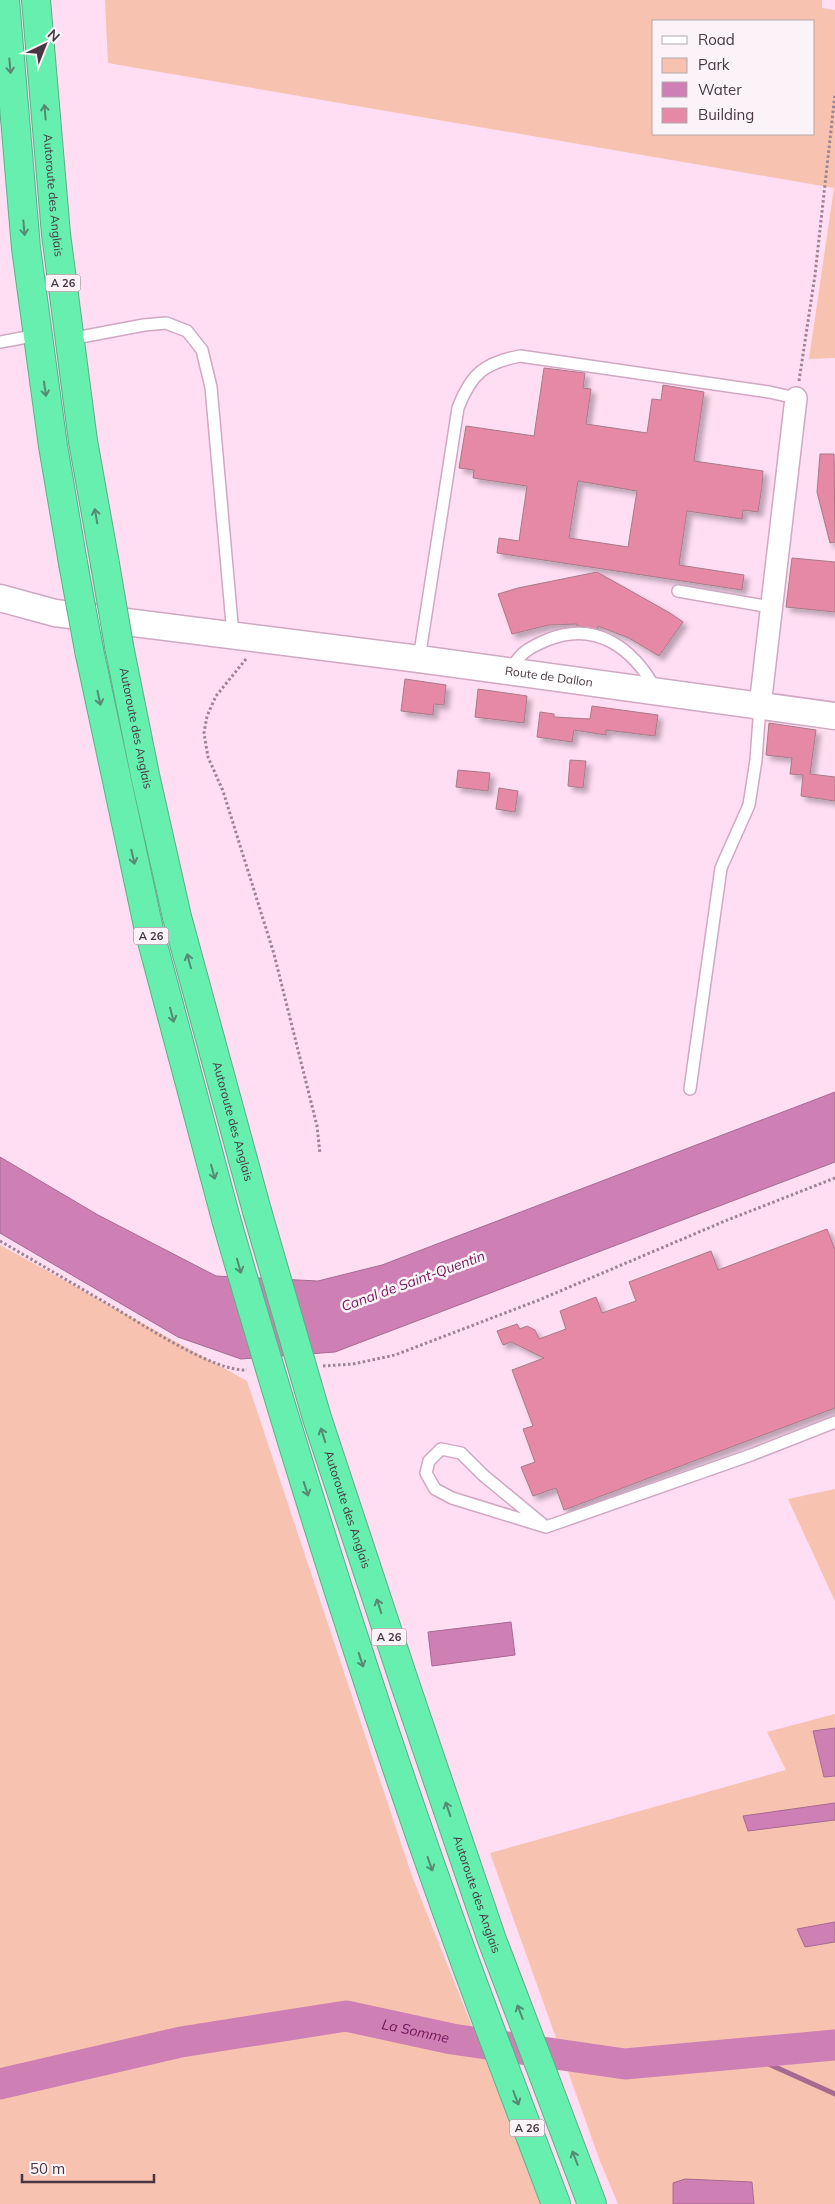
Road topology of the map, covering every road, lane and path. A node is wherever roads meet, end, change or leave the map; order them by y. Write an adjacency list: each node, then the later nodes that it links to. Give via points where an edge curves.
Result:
1 (5, 0): 4 (highway, A 26, one-way to 4, via 26,248)
2 (36, 0): 5 (highway, Autoroute des Anglais / A 26, one-way to 2, via 56,234)
3 (835, 94): 7 (path, via 815,275)
4 (38, 335): 6 (lane); 26 (highway, A 26, one-way to 26, bridge, via 53,446 89,650 149,930 226,1219 285,1424 373,1698 461,1952)
5 (70, 339): 11 (lane, via 144,324 166,323 187,330 202,350 211,387); 27 (highway, Autoroute des Anglais / A 26, one-way to 5, bridge, via 492,1940 405,1684 317,1418 257,1211 177,917 145,775 83,441)
6 (0, 342)
7 (796, 398): 10 (street); 13 (lane, via 520,356 502,359 486,368 474,377 458,408)
8 (678, 591): 10 (lane)
9 (0, 598): 11 (street, Route de Dallon, via 55,612)
10 (770, 607): 16 (street)
11 (233, 635): 12 (street, Route de Dallon)
12 (262, 640): 13 (street, Route de Dallon); 19 (path, via 216,696 204,733 208,757 223,791 274,954 317,1126)
13 (419, 659): 14 (street, Route de Dallon)
14 (510, 672): 15 (street, Route de Dallon); 15 (lane, via 518,656 532,646 554,637 579,633 605,638 625,650 645,671)
15 (657, 692): 16 (street, Route de Dallon)
16 (760, 706): 17 (street, Route de Dallon); 18 (lane, via 749,805 721,868)
17 (835, 716)
18 (690, 1089)
19 (320, 1154)
20 (835, 1178): 22 (path, via 539,1300 395,1355 353,1364)
21 (0, 1241): 23 (path, via 178,1345 241,1370)
22 (315, 1366)
23 (250, 1370)
24 (835, 1422): 25 (lane)
25 (546, 1527): 25 (lane, via 461,1453 441,1449 429,1461 426,1473 435,1489 452,1498)
26 (556, 2204)
27 (592, 2204)

